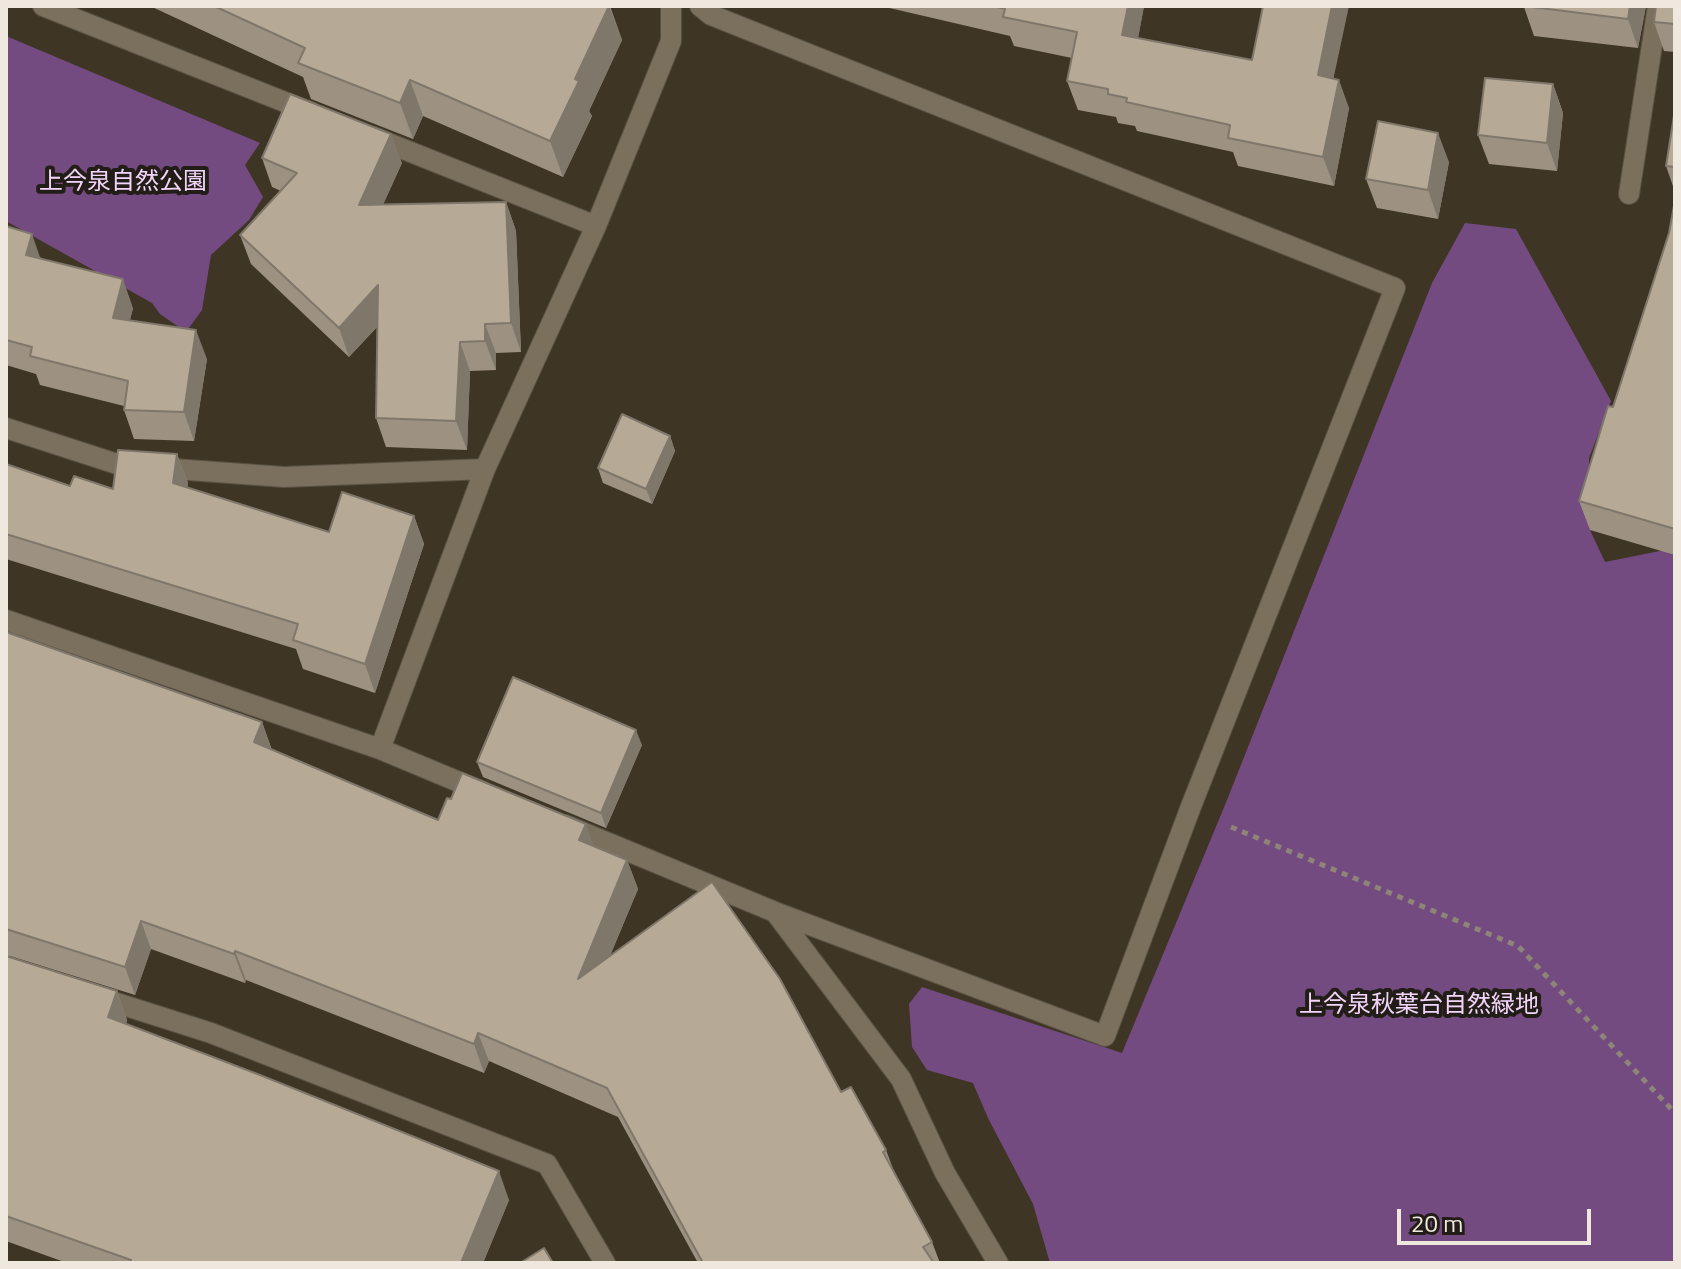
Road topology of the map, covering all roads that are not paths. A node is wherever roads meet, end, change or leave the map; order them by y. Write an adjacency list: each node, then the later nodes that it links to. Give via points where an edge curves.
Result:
1 (43, 6): 6 (street)
2 (671, 6): 6 (street, via 671,41)
3 (700, 6): 13 (street, via 711,15 1395,288 1105,1036)
4 (1658, 6): 5 (street)
5 (1629, 194)
6 (596, 226): 8 (street)
7 (6, 428): 8 (street, via 120,465 284,477)
8 (485, 469): 10 (street)
9 (6, 620): 10 (street)
10 (380, 749): 11 (street)
11 (497, 797)
12 (541, 816): 13 (street)
13 (775, 912): 16 (street, via 901,1079 945,1173)
14 (79, 991): 15 (street, via 211,1033 547,1164)
15 (605, 1263)
16 (998, 1263)

